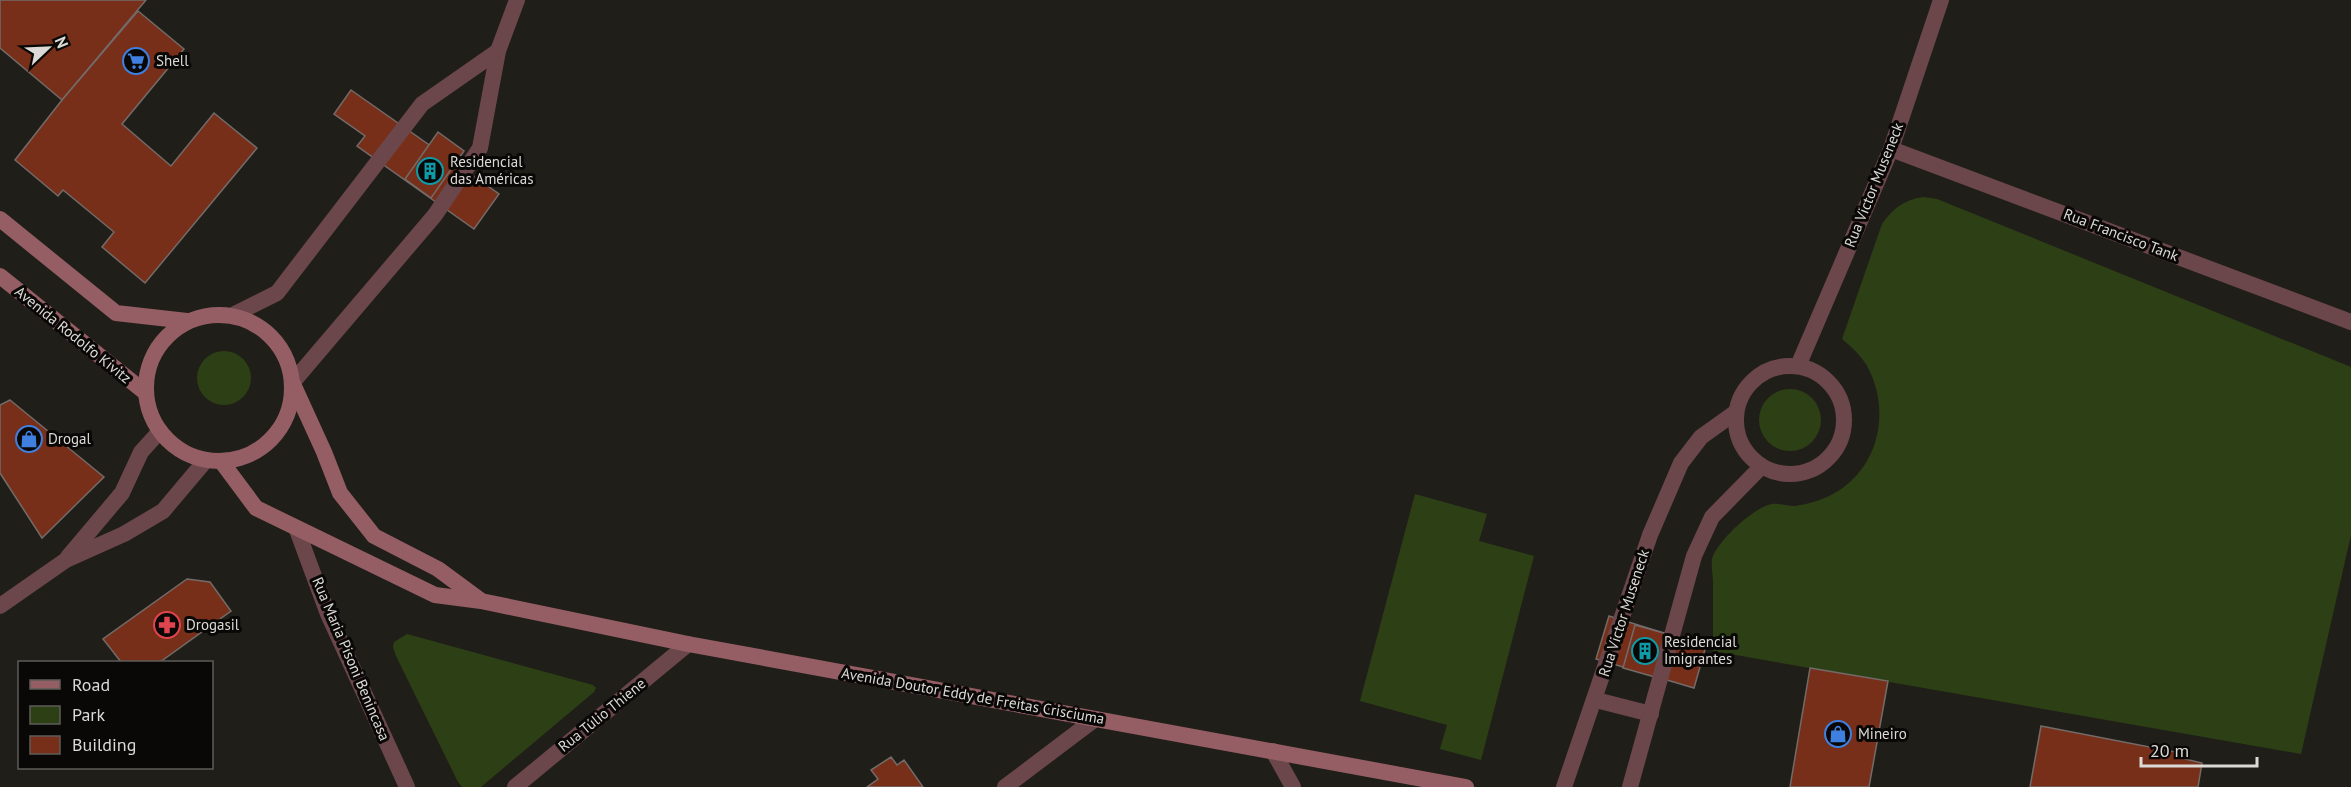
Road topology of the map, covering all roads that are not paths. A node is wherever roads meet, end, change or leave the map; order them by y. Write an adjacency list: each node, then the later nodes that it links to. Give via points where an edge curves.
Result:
1 (517, 0): 3 (street)
2 (1941, 0): 4 (street, Rua Victor Museneck)
3 (498, 51): 7 (street, via 422,104 277,293); 11 (street, via 480,148 435,215)
4 (1891, 149): 9 (street, Rua Francisco Tank); 10 (street, Rua Victor Museneck)
5 (0, 219): 8 (main road, Avenida Rodolfo Kivitz, via 116,313)
6 (0, 276): 12 (main road, Avenida Rodolfo Kivitz)
7 (233, 315): 8 (main road, Avenida Rodolfo Kivitz, via 208,315); 11 (main road, Avenida Rodolfo Kivitz, via 256,325 275,340 287,360)
8 (187, 321): 12 (main road, Avenida Rodolfo Kivitz, via 155,351 147,371)
9 (2351, 322)
10 (1798, 366): 13 (street, via 1776,367 1757,376 1742,392); 16 (street, via 1818,374 1834,388 1843,407 1844,429 1837,449 1822,465 1803,474 1781,475)
11 (292, 383): 15 (main road, Avenida Rodolfo Kivitz, via 290,407 280,429 264,446 244,457); 19 (main road, Avenida Doutor Eddy de Freitas Crisciuma, via 340,493 374,536 438,569)
12 (146, 393): 14 (main road, Avenida Rodolfo Kivitz)
13 (1736, 412): 16 (street, via 1737,433 1746,453); 22 (street, Rua Victor Museneck, via 1701,437 1681,463 1650,535)
14 (160, 431): 15 (main road, Avenida Rodolfo Kivitz, via 180,450); 18 (street, via 141,452 122,493)
15 (213, 461): 17 (main road, Avenida Doutor Eddy de Freitas Crisciuma, via 256,508); 18 (street, via 163,511)
16 (1761, 467): 23 (street, via 1712,517 1694,556)
17 (297, 530): 19 (main road, Avenida Doutor Eddy de Freitas Crisciuma, via 435,595); 27 (street, Rua Maria Pisoni Benincasa, via 328,614)
18 (66, 560): 20 (street)
19 (481, 600): 21 (main road, Avenida Doutor Eddy de Freitas Crisciuma)
20 (0, 606)
21 (688, 644): 24 (main road, Avenida Doutor Eddy de Freitas Crisciuma); 28 (street, Rua Túlio Thiene)
22 (1596, 700): 23 (street); 32 (street, Rua Victor Museneck)
23 (1651, 714): 33 (street)
24 (1095, 719): 25 (main road, Avenida Doutor Eddy de Freitas Crisciuma); 29 (street)
25 (1274, 751): 26 (main road, Avenida Doutor Eddy de Freitas Crisciuma); 30 (street)
26 (1434, 784): 31 (main road, Avenida Doutor Eddy de Freitas Crisciuma)
27 (407, 787)
28 (515, 787)
29 (1005, 787)
30 (1293, 787)
31 (1466, 787)
32 (1564, 787)
33 (1630, 787)

